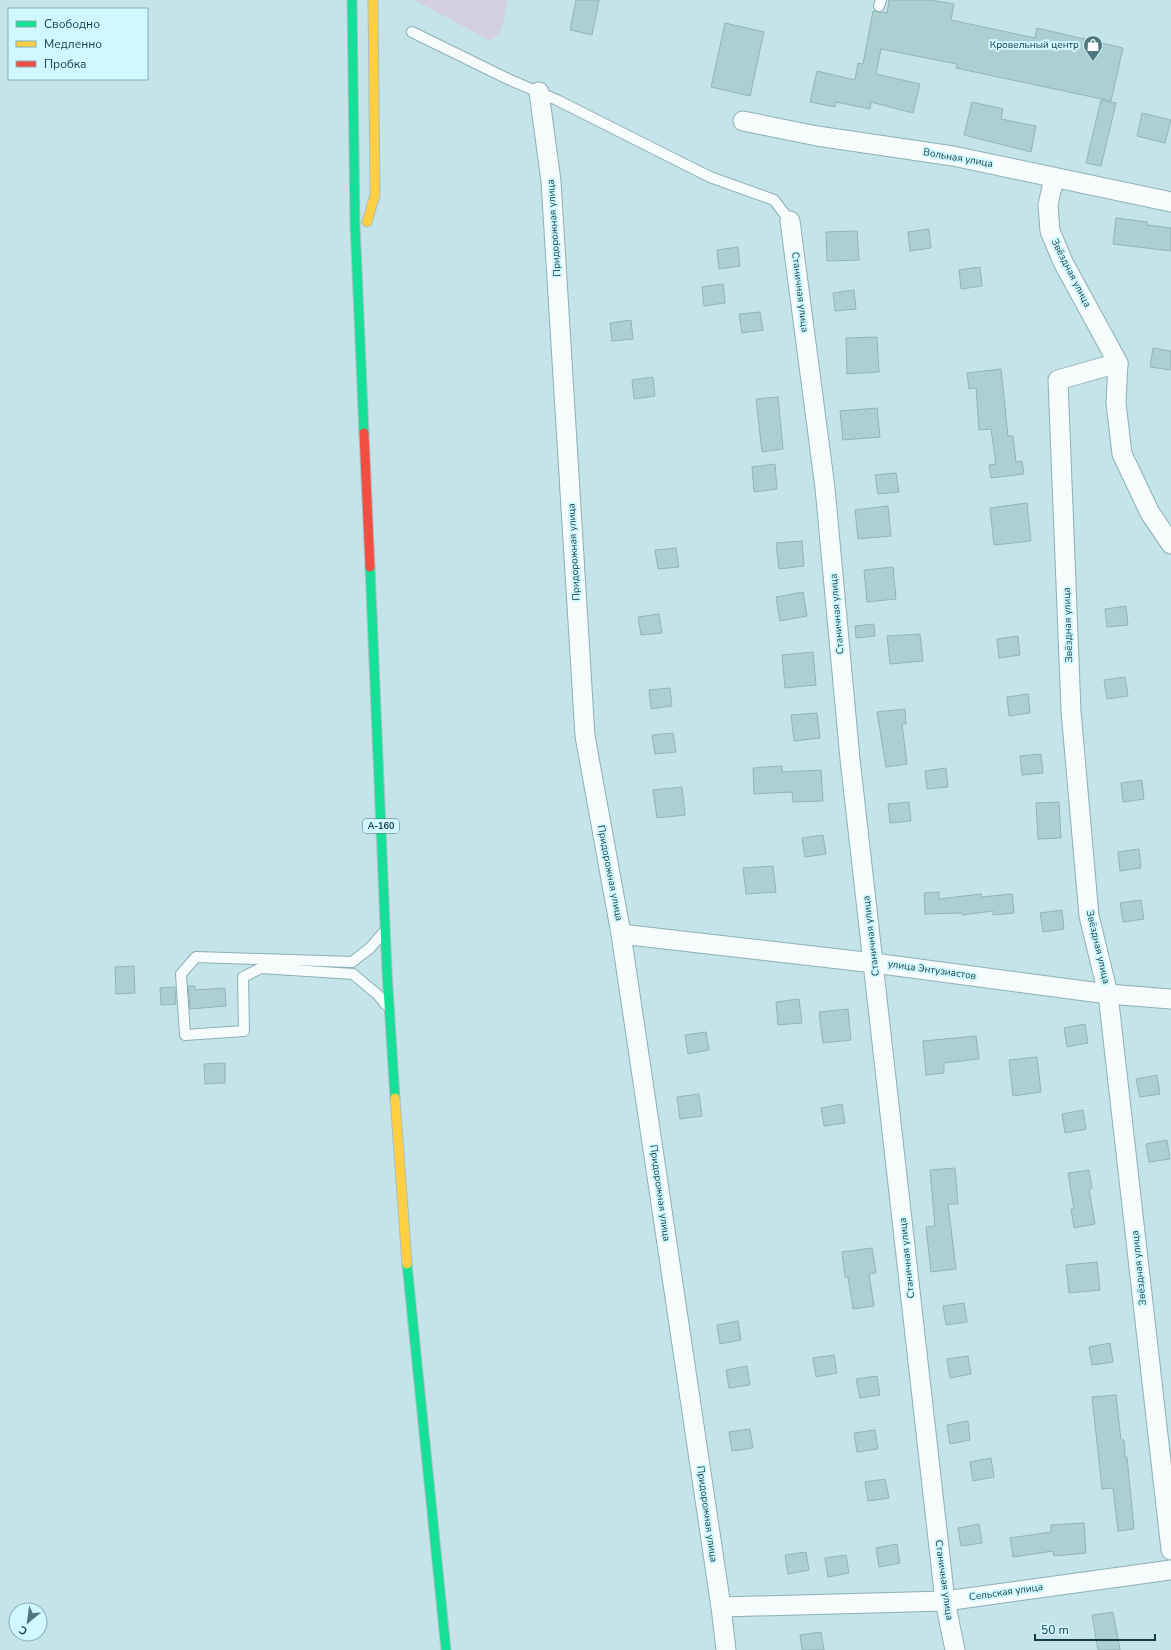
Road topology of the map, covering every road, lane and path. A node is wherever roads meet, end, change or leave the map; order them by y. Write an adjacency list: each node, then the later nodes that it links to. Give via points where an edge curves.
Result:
1 (352, 0): 12 (highway, А-160, via 355,224)
2 (363, 0): 3 (highway, via 367,226 376,195)
3 (373, 0)
4 (412, 32): 5 (lane)
5 (539, 92): 9 (lane, via 710,177 774,200); 13 (street, Придорожная улица, via 552,181 585,736)
6 (743, 121): 7 (street, Вольная улица, via 817,136 954,156)
7 (1054, 178): 8 (street, Вольная улица); 10 (street, Звёздная улица, via 1048,205 1050,231 1063,262)
8 (1171, 202)
9 (790, 221): 14 (street, Станичная улица, via 825,488 850,760)
10 (1118, 363): 11 (street, via 1116,403 1122,454 1150,513); 15 (street, Звёздная улица, via 1058,380 1072,719 1089,916)
11 (1171, 544)
12 (385, 930): 17 (highway, А-160); 17 (lane, via 370,948 352,962 196,957 180,974 184,1036 244,1031 243,977 261,968 353,974 378,995)
13 (622, 934): 14 (street, улица Энтузиастов); 24 (street, Придорожная улица)
14 (874, 963): 15 (street, улица Энтузиастов); 23 (street, Станичная улица)
15 (1108, 994): 16 (street, улица Энтузиастов); 21 (street, Звёздная улица)
16 (1171, 999)
17 (390, 1010): 25 (highway, А-160, via 404,1230)
18 (407, 1135): 19 (highway)
19 (410, 1173)
20 (427, 1365): 26 (highway)
21 (1171, 1550)
22 (1171, 1570): 23 (street, Сельская улица)
23 (945, 1601): 24 (street, Сельская улица); 28 (street, Станичная улица)
24 (721, 1607): 27 (street, Придорожная улица)
25 (446, 1650)
26 (454, 1650)
27 (726, 1650)
28 (955, 1650)

